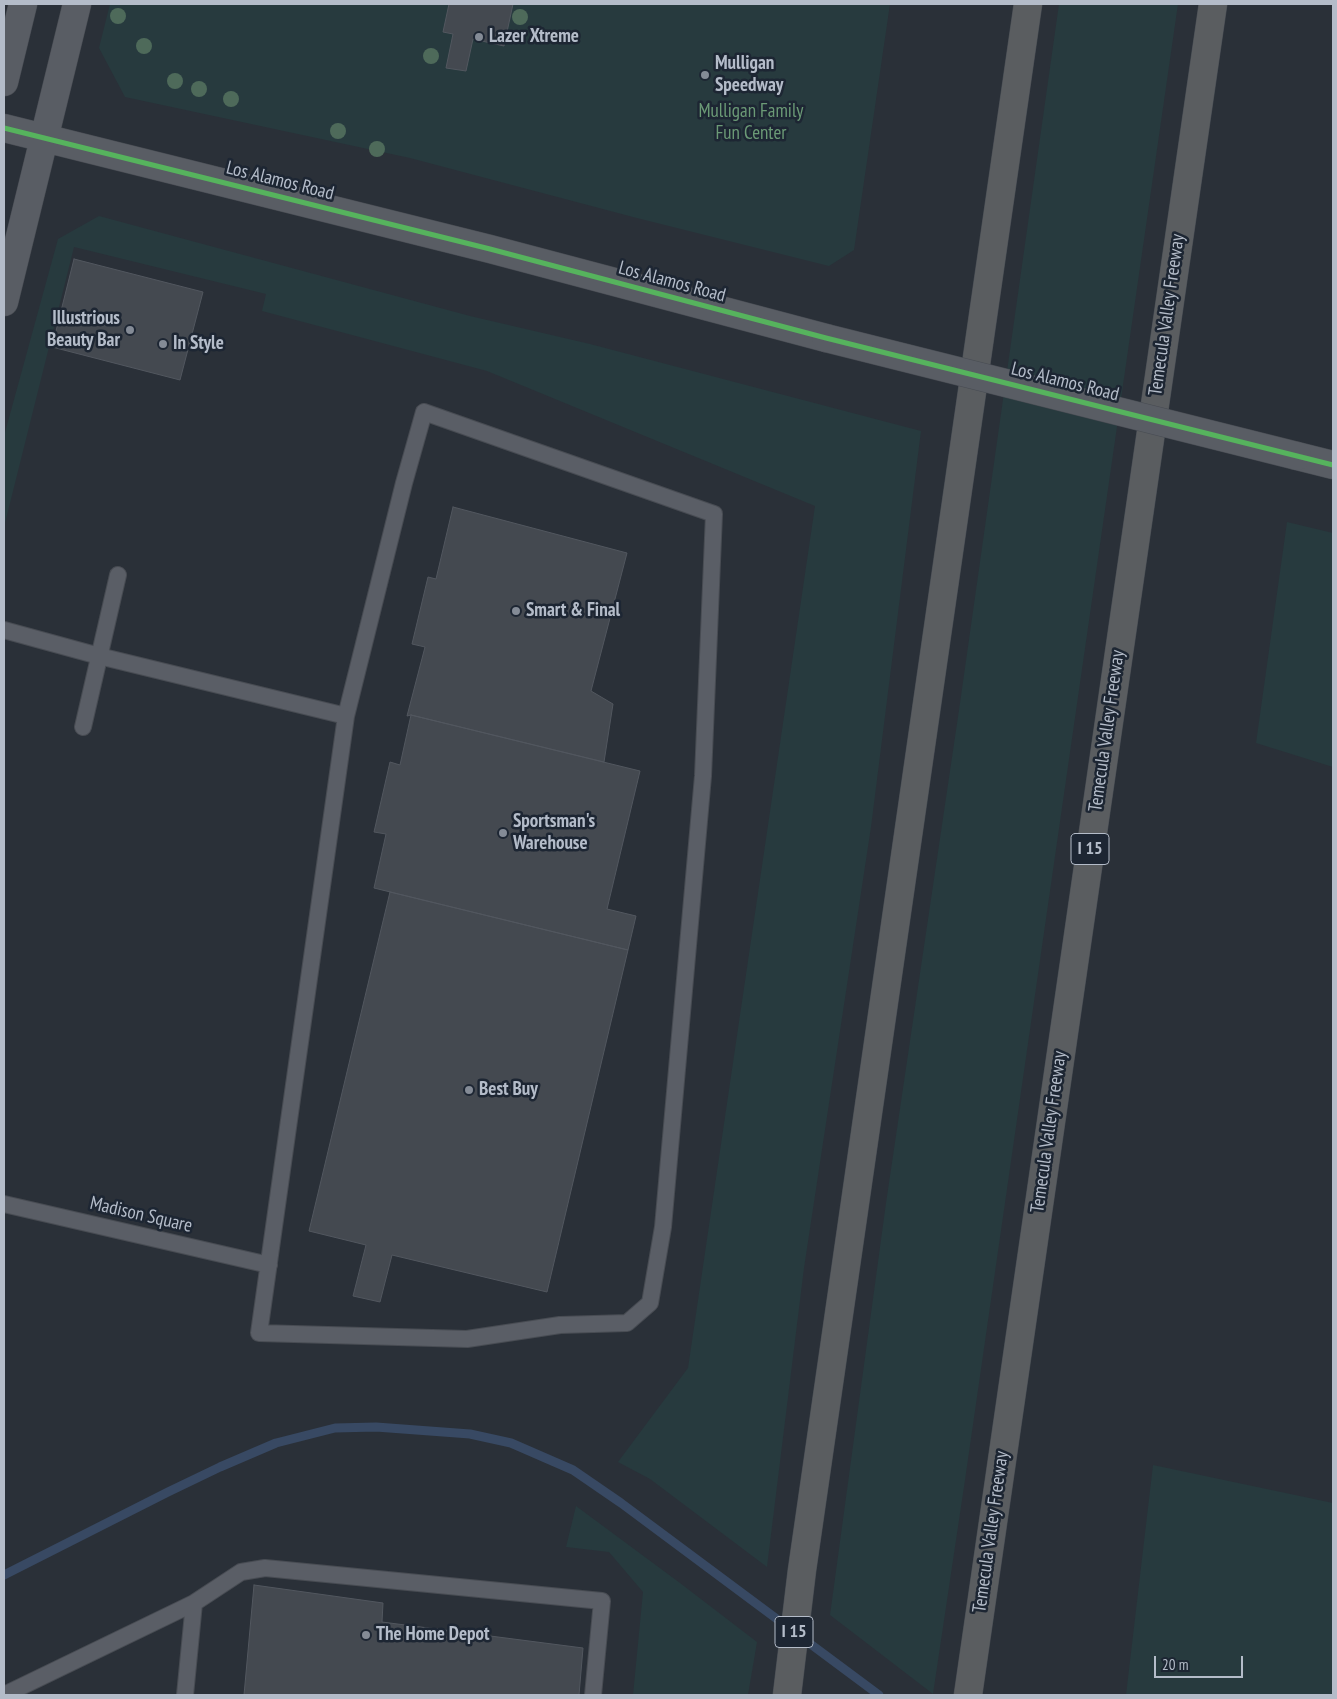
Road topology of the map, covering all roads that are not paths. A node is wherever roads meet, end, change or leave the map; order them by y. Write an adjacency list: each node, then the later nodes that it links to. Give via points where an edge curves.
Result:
1 (23, 4): 5 (main road)
2 (77, 4): 7 (main road)
3 (1028, 4): 21 (highway, I 15, via 802,1570)
4 (1213, 4): 22 (highway, Temecula Valley Freeway / I 15)
5 (4, 82)
6 (4, 128): 7 (main road, Los Alamos Road)
7 (44, 138): 8 (main road); 9 (main road, Los Alamos Road, bridge)
8 (4, 302)
9 (1333, 465)
10 (118, 575): 12 (lane)
11 (4, 630): 12 (lane)
12 (99, 656): 13 (lane); 14 (lane)
13 (346, 716): 16 (lane); 16 (lane, via 424,412 714,514 702,776 663,1227 650,1303 628,1323 560,1325 467,1339 259,1333)
14 (84, 727)
15 (4, 1204): 16 (lane, Madison Square)
16 (269, 1265)
17 (194, 1602): 18 (lane); 19 (lane); 20 (lane, via 241,1572 265,1568 602,1601)
18 (4, 1695)
19 (185, 1695)
20 (593, 1695)
21 (787, 1695)
22 (968, 1695)

